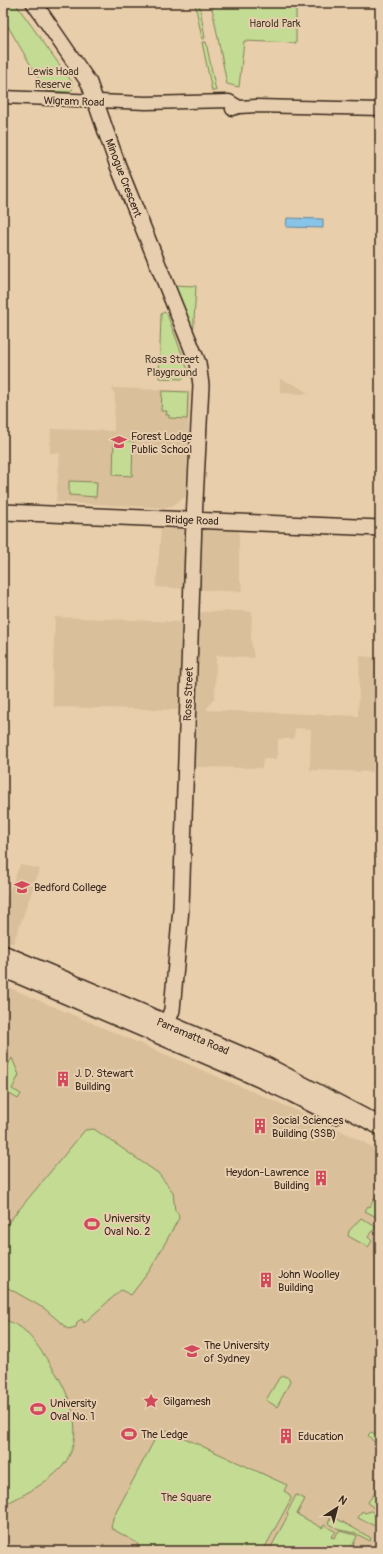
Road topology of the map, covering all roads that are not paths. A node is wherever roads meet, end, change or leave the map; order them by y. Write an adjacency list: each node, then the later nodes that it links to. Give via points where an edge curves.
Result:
1 (34, 3): 3 (main road, Minogue Crescent, via 89,82)
2 (3, 97): 3 (street, Wigram Road)
3 (95, 101): 4 (street, Wigram Road, via 229,102 239,107); 5 (main road, Minogue Crescent, via 118,166)
4 (380, 109)
5 (198, 363): 7 (main road, Ross Street, via 201,385)
6 (3, 512): 7 (main road, Bridge Road)
7 (194, 520): 8 (main road, Bridge Road); 11 (main road, Ross Street, via 181,908 172,1008)
8 (380, 528)
9 (3, 954): 11 (highway, Parramatta Road)
10 (3, 968): 11 (highway, Parramatta Road)
11 (164, 1031): 12 (highway, Parramatta Road, via 266,1066); 13 (highway, Parramatta Road)
12 (380, 1126)
13 (380, 1138)

